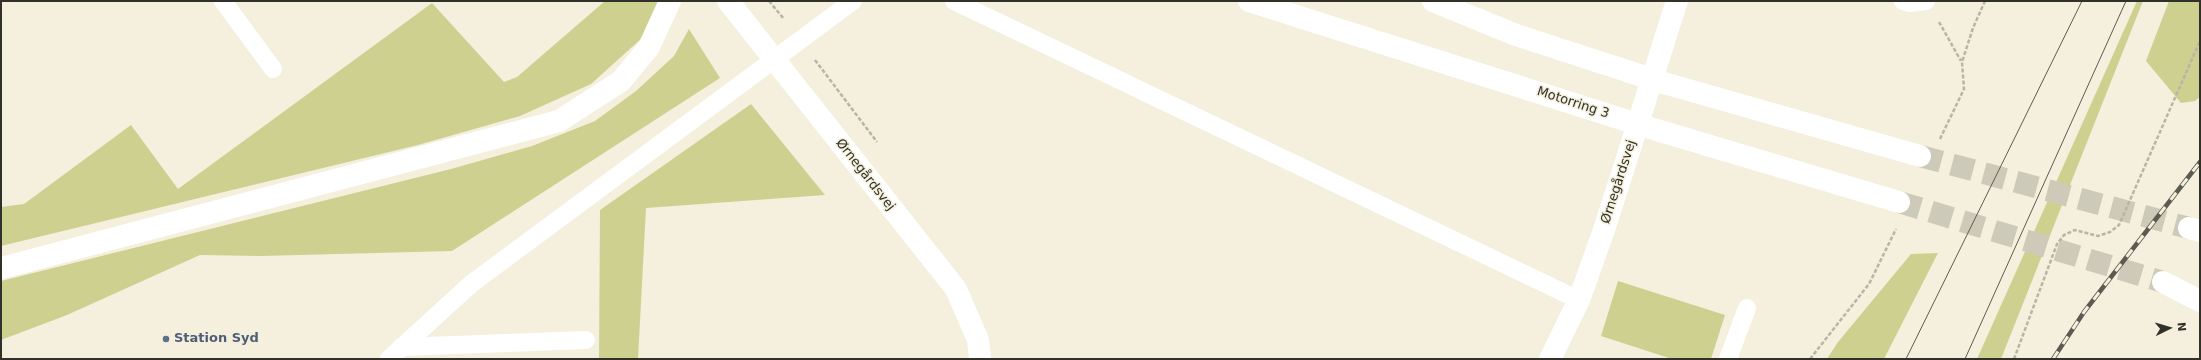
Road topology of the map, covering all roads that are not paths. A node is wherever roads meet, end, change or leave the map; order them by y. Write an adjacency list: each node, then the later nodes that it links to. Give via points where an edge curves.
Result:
1 (223, 1): 12 (lane)
2 (670, 1): 15 (main road, via 649,47 621,81 559,121)
3 (728, 1): 11 (main road, Ørnegårdsvej)
4 (853, 1): 11 (lane)
5 (954, 1): 17 (lane)
6 (1249, 1): 14 (main road, Motorring 3, via 1650,128)
7 (1433, 1): 13 (main road, via 1516,35 1664,83)
8 (1677, 1): 17 (main road, Ørnegårdsvej)
9 (1903, 1): 10 (lane)
10 (1926, 1)
11 (772, 60): 21 (lane, via 471,284); 22 (main road, Ørnegårdsvej, via 956,289 978,340)
12 (273, 69)
13 (1920, 156)
14 (1899, 202)
15 (1, 268)
16 (2200, 291): 18 (main road, via 2163,282)
17 (1580, 300): 23 (main road, Ørnegårdsvej)
18 (2200, 301)
19 (1747, 308): 24 (lane)
20 (586, 340): 21 (lane)
21 (395, 353)
22 (980, 359)
23 (1550, 359)
24 (1728, 359)

